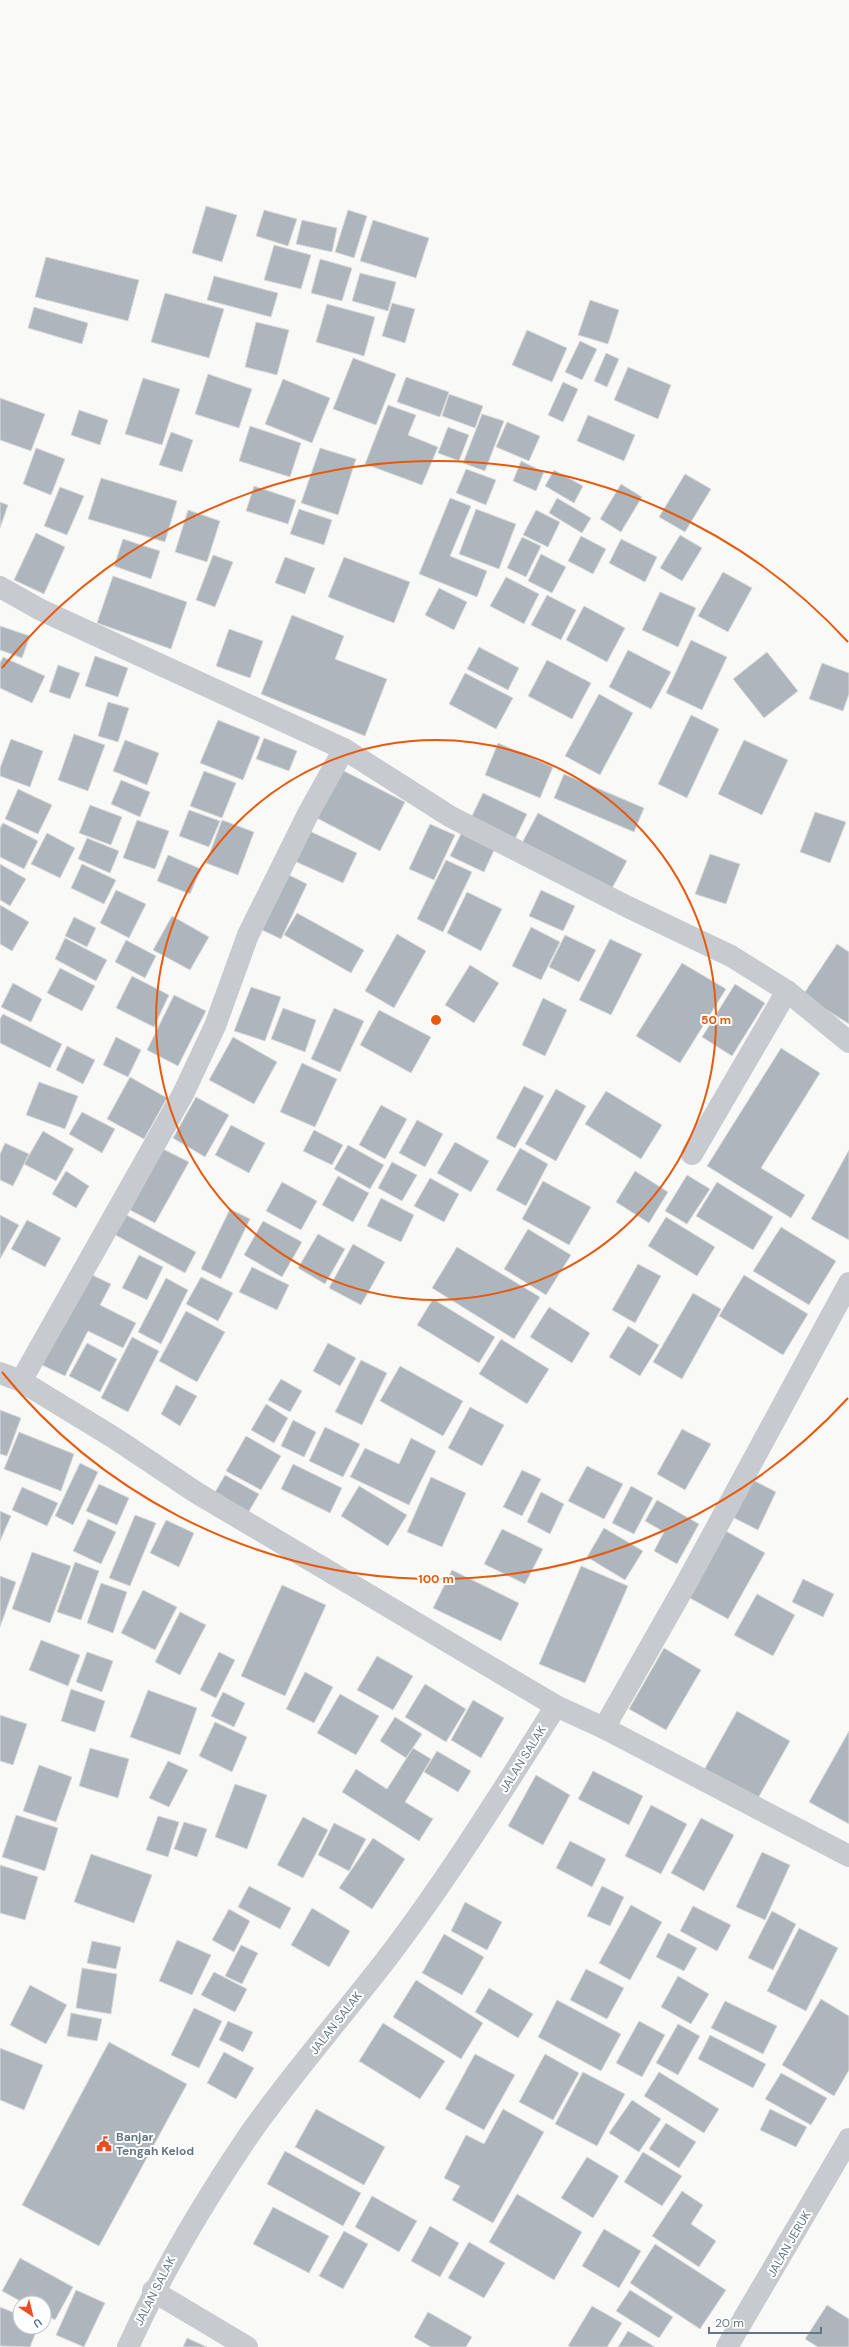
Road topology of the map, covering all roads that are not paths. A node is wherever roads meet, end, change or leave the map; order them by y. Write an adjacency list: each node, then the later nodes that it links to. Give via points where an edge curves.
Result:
1 (0, 587): 2 (street, via 41,610)
2 (344, 749): 3 (street, via 451,817 731,956); 8 (street, via 309,812 248,935 214,1026 183,1094)
3 (787, 992): 4 (street); 5 (street)
4 (849, 1042)
5 (692, 1154)
6 (849, 1283): 10 (street, via 691,1575)
7 (0, 1373): 8 (street)
8 (21, 1381): 9 (street, via 204,1497)
9 (556, 1706): 10 (street); 13 (street, JALAN SALAK, via 487,1815 386,1959 250,2134 191,2223)
10 (604, 1728): 11 (street)
11 (849, 1856)
12 (849, 2139): 16 (street, JALAN JERUK)
13 (153, 2291): 14 (street, JALAN SALAK); 15 (street)
14 (128, 2347)
15 (247, 2347)
16 (727, 2347)

